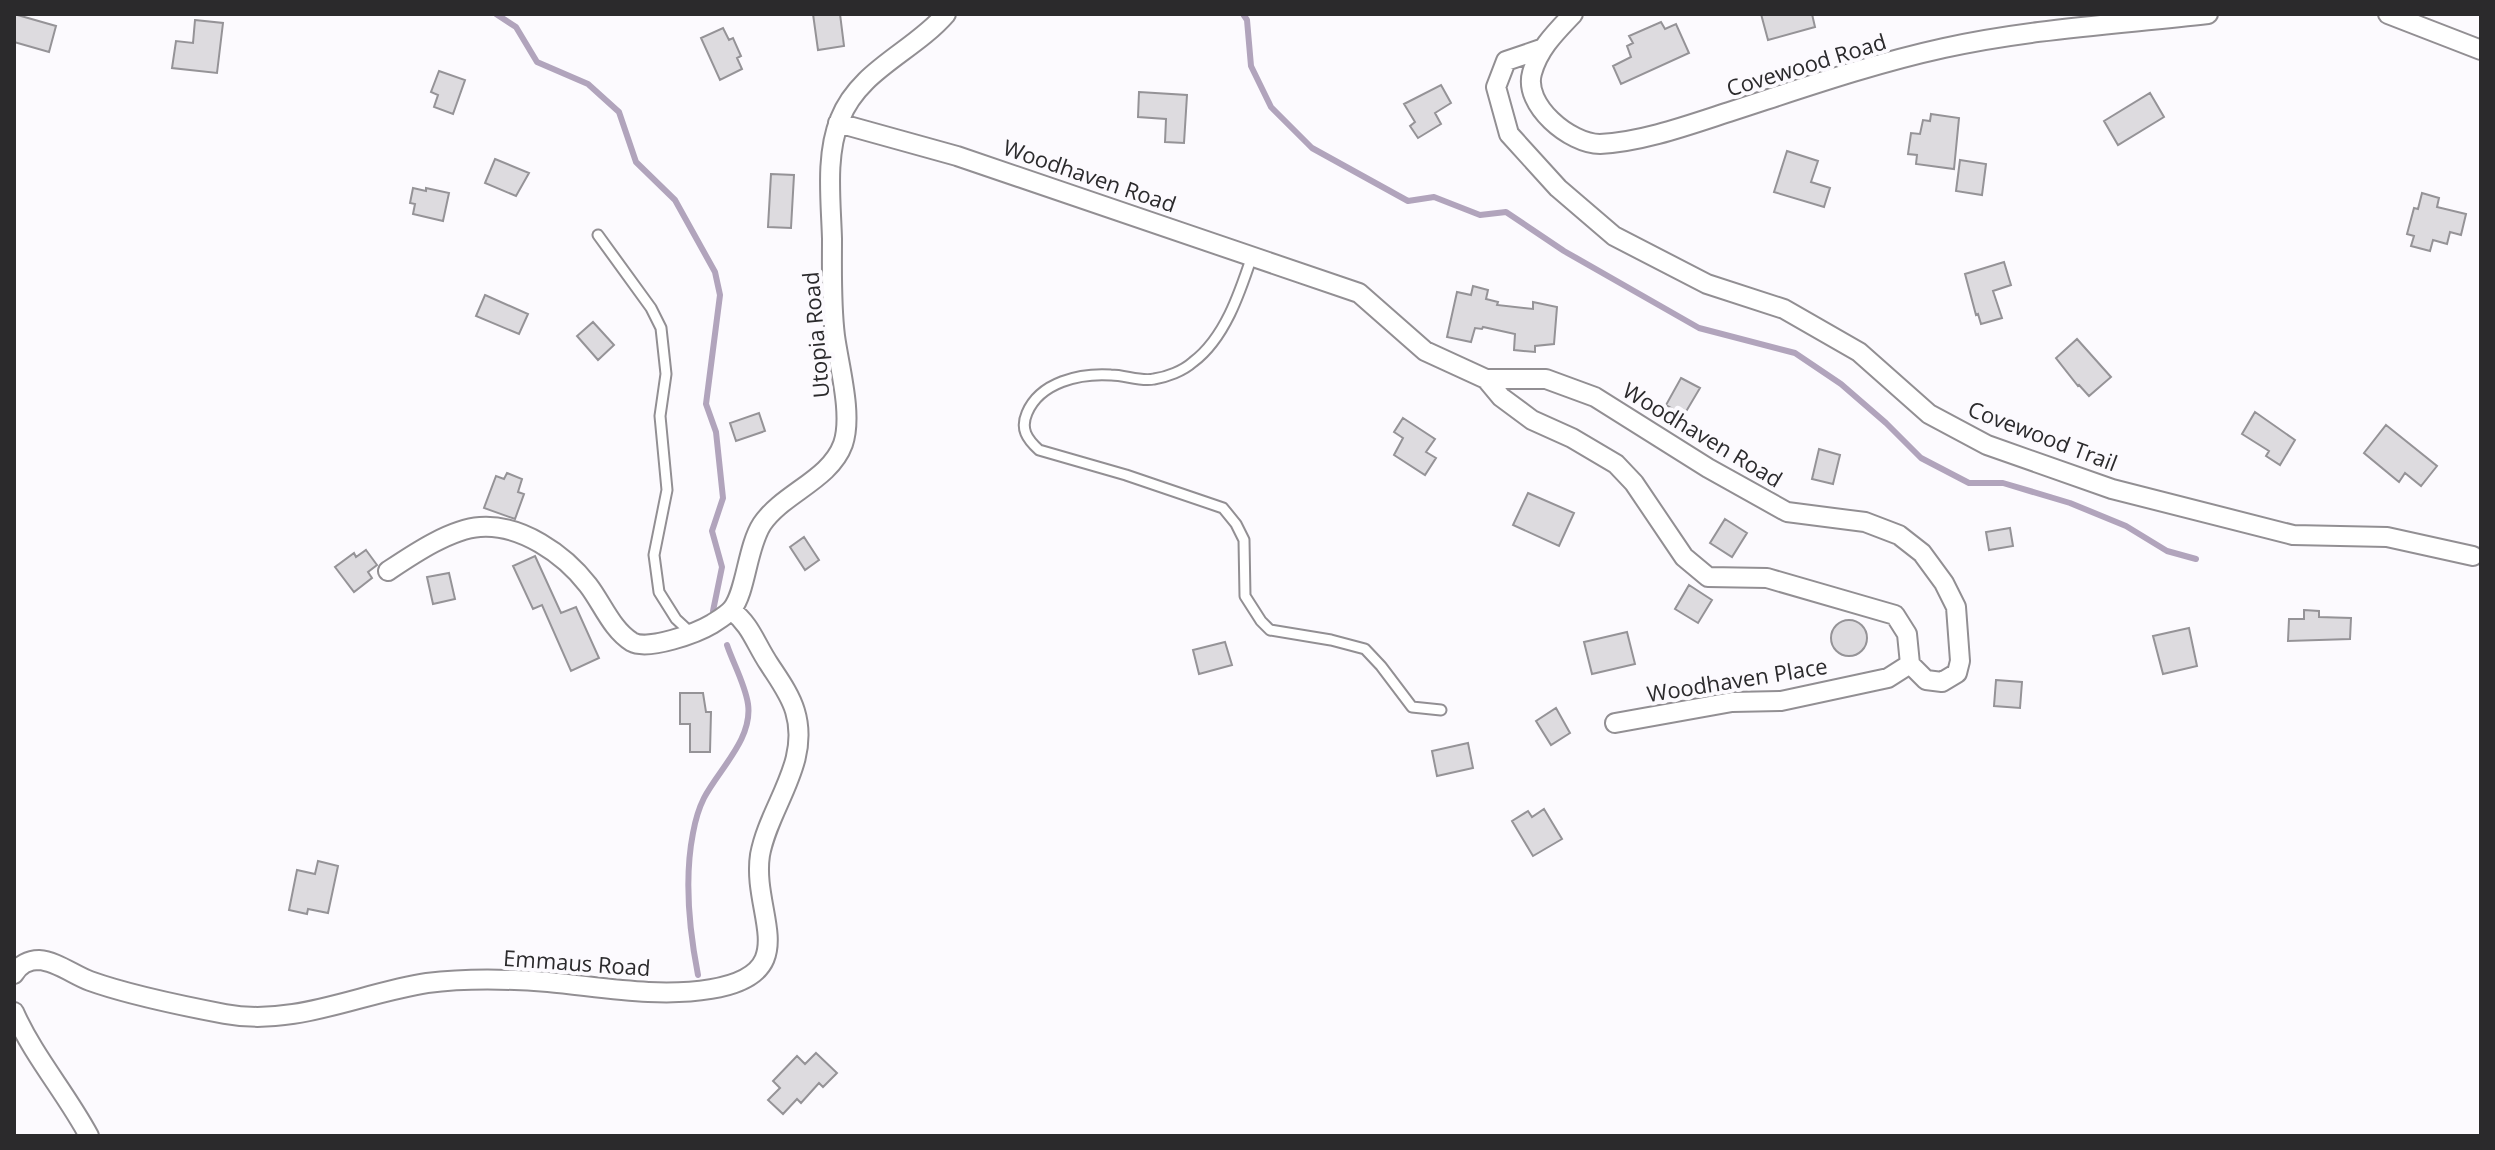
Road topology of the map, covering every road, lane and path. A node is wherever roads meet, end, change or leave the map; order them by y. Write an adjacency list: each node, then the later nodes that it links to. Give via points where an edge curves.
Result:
1 (946, 14): 7 (street, Utopia Road, via 861,86)
2 (1573, 14): 5 (street)
3 (2208, 14): 5 (street, Covewood Road, via 1945,48 1663,133 1597,144 1559,129 1536,102 1531,76)
4 (2388, 14): 6 (street)
5 (1541, 49): 11 (street, Covewood Trail, via 1506,61 1496,87 1509,134 1558,188 1614,236 1707,284 1784,309 1859,352 1929,414 1987,445 2112,489 2293,535 2387,537)
6 (2481, 50)
7 (838, 123): 9 (street, Woodhaven Road, via 957,156); 13 (street, Utopia Road, via 830,171 833,318 844,443 825,470 761,525)
8 (598, 235): 14 (lane, via 661,328 666,374 660,416 667,490 654,555 659,592)
9 (1252, 256): 10 (street, Woodhaven Road, via 1359,293 1425,351); 16 (lane, via 1230,313 1210,347 1193,363 1151,380 1098,375 1053,386 1035,397 1025,419 1028,440 1039,450 1223,508 1244,540 1245,596 1270,630 1365,649 1412,707)
10 (1486, 379): 15 (street, Woodhaven Road, via 1532,420 1616,464 1684,557 1708,577 1767,578 1895,615 1907,634); 15 (street, Woodhaven Road, via 1546,379 1595,397 1787,512 1865,522 1899,535 1922,553 1956,607 1957,673 1942,682 1926,680)
11 (2473, 556)
12 (388, 571): 14 (street, via 430,544 477,527 500,528 551,549 634,643 660,644)
13 (731, 610): 14 (street, via 710,626); 18 (street, Emmaus Road, via 745,620 782,684 799,735 792,774 769,820 759,861 767,954 742,982 653,991 455,980 293,1014 244,1016 91,981 41,960 28,962)
14 (690, 632)
15 (1910, 664): 17 (street, Woodhaven Place, via 1888,678 1781,701 1732,702)
16 (1441, 710)
17 (1615, 723)
18 (14, 974)
19 (14, 1012): 20 (street)
20 (89, 1136)

